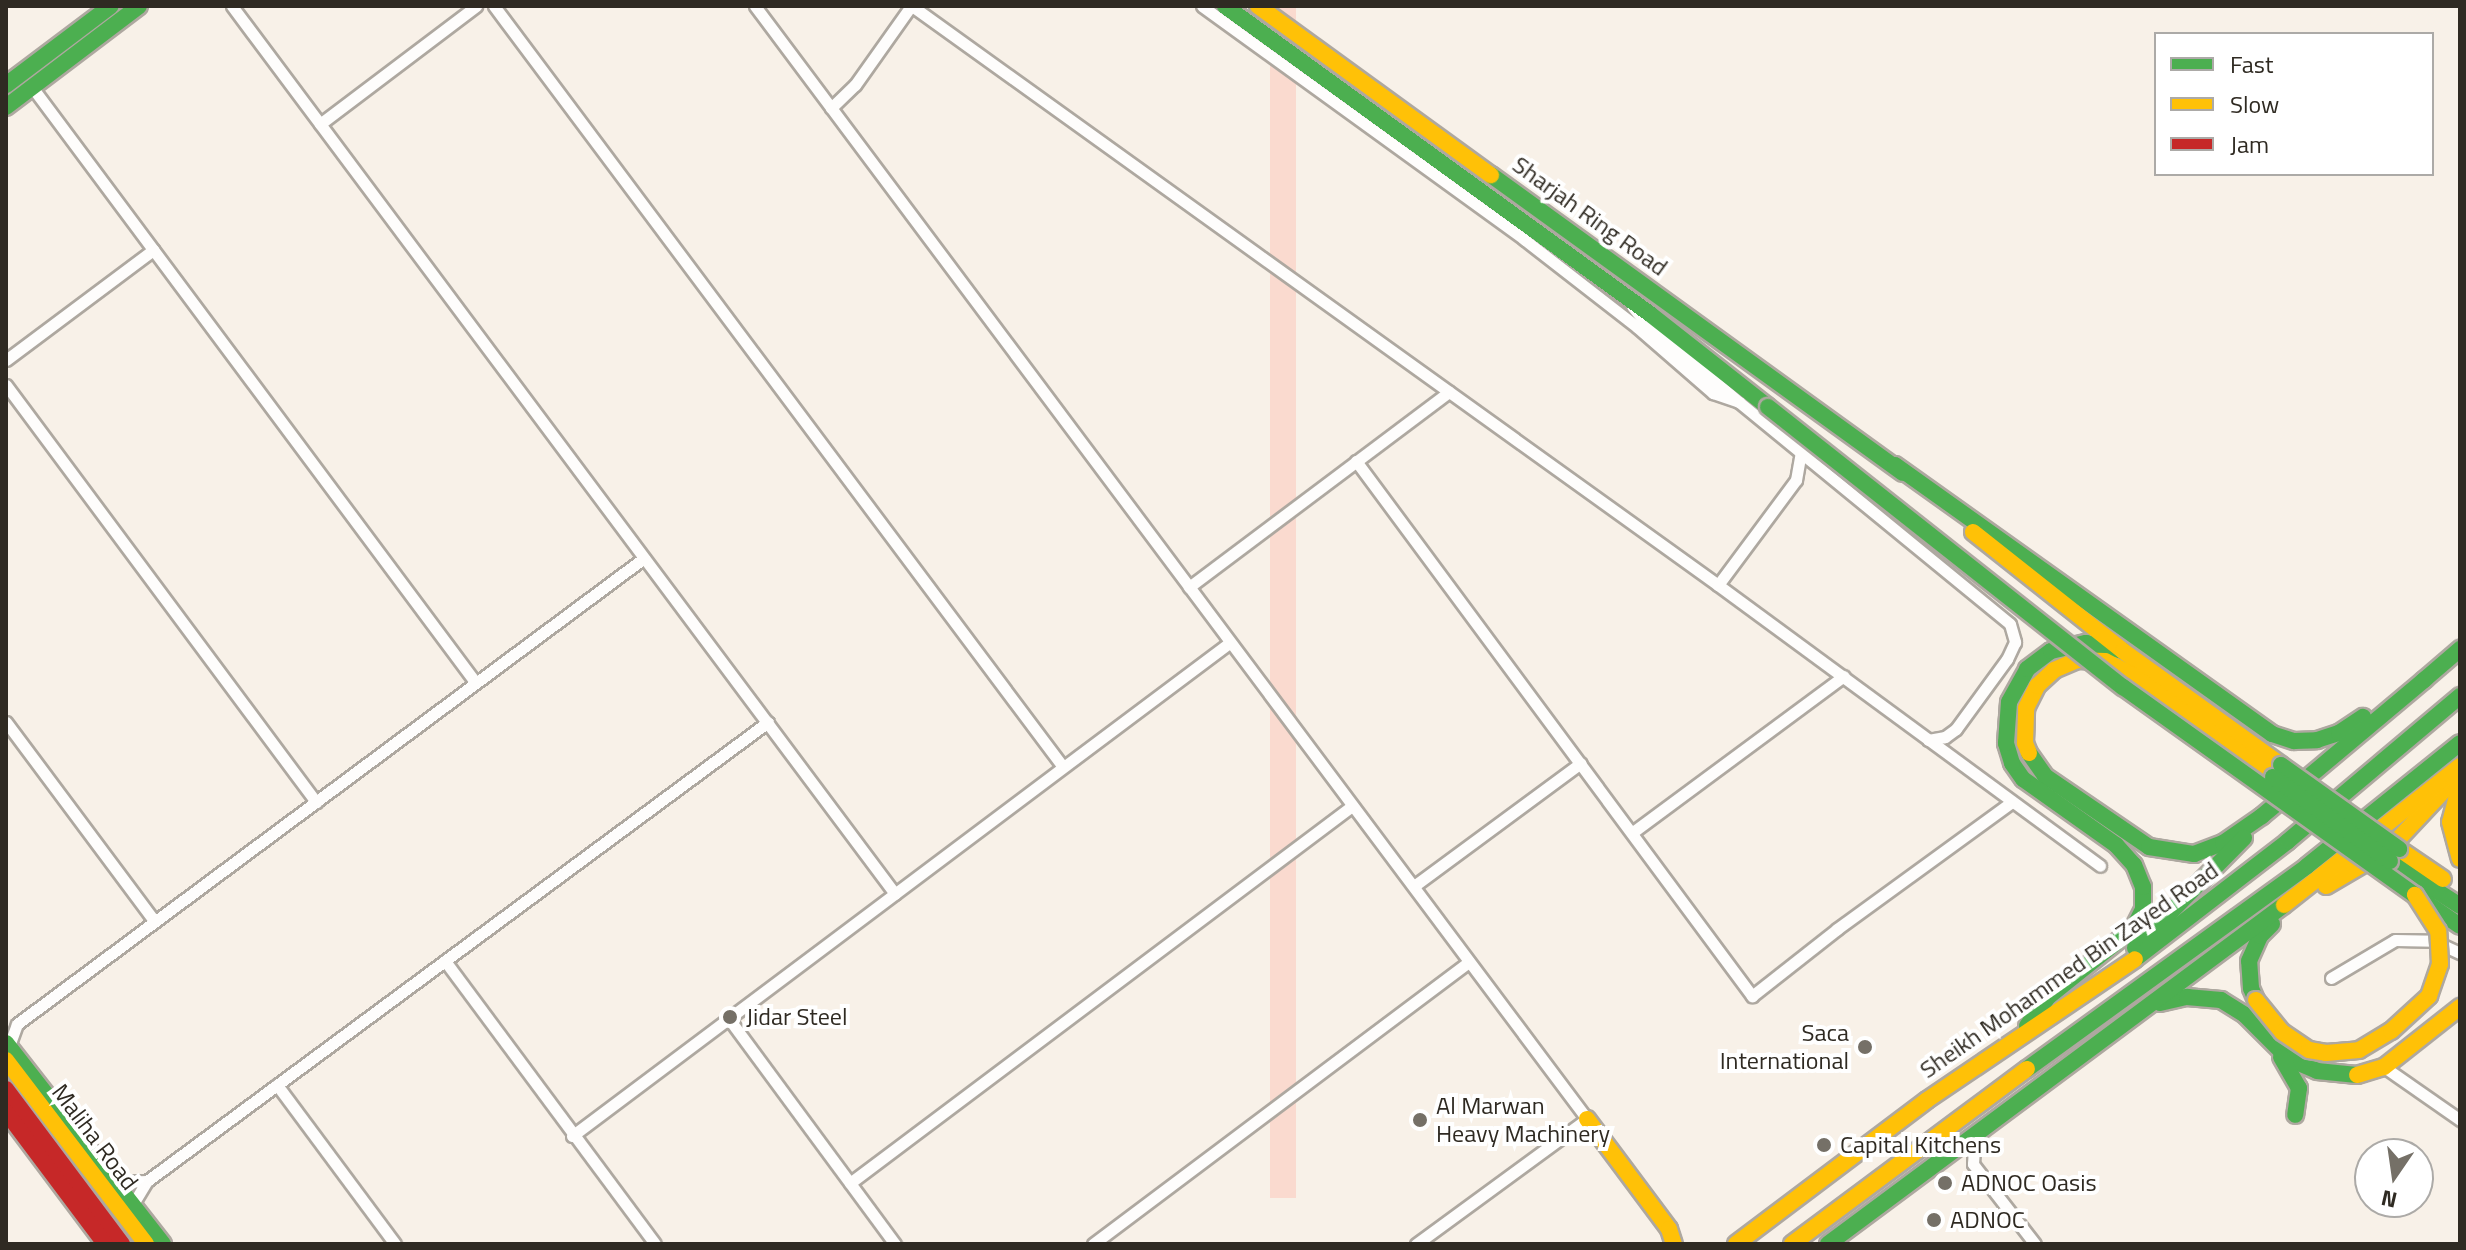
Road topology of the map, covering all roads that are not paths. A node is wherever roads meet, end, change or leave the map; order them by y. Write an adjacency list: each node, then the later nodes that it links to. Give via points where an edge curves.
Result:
1 (111, 6): 11 (main road)
2 (139, 6): 12 (main road)
3 (232, 6): 15 (street)
4 (476, 6): 15 (street)
5 (494, 6): 43 (street)
6 (755, 6): 14 (street)
7 (912, 6): 14 (street, via 855,85); 20 (street)
8 (1202, 6): 21 (street, via 1525,240 1713,393)
9 (1225, 6): 17 (main road)
10 (1258, 6): 24 (main road, Sharjah Ring Road)
11 (6, 85)
12 (32, 87): 13 (main road); 16 (street)
13 (6, 107)
14 (831, 108): 29 (street)
15 (320, 124): 27 (street)
16 (153, 250): 18 (street); 35 (street)
17 (1630, 302): 21 (street, via 1641,319); 58 (main road, bridge, via 2101,671)
18 (6, 360)
19 (6, 385): 47 (street)
20 (1449, 392): 23 (street); 28 (street)
21 (1739, 402): 22 (street)
22 (1801, 453): 25 (street); 26 (street)
23 (1356, 461): 29 (street); 41 (street)
24 (1895, 465): 32 (main road); 34 (main road, via 2272,734 2306,741 2328,737 2396,691)
25 (1823, 471): 26 (street); 39 (street, via 2005,618 2014,632 2012,651 1956,729)
26 (1796, 480): 28 (street)
27 (644, 558): 35 (street); 38 (street)
28 (1718, 585): 33 (street)
29 (1189, 587): 30 (street)
30 (1229, 643): 43 (street); 49 (street)
31 (2460, 649): 34 (main road)
32 (2123, 651): 44 (main road); 71 (main road, via 2086,643 2051,651 2027,669 2009,702 2006,743 2023,779 2116,845 2134,865 2143,887 2143,909 2133,929 2048,997)
33 (1844, 676): 39 (street); 51 (street)
34 (2424, 680): 50 (main road)
35 (476, 683): 47 (street)
36 (2460, 696): 65 (main road, Sheikh Mohammed Bin Zayed Road, via 2299,832)
37 (6, 722): 60 (street)
38 (768, 722): 57 (street); 63 (street)
39 (1928, 740): 48 (street)
40 (2460, 743): 98 (main road, via 2307,866)
41 (1581, 763): 51 (street); 55 (street)
42 (2460, 766): 67 (main road)
43 (1063, 767): 57 (street)
44 (2277, 771): 50 (main road, via 2105,661 2077,660 2054,670 2037,686 2026,708 2023,732 2035,766 2149,847 2194,854 2223,843); 52 (main road, bridge)
45 (2460, 773): 58 (main road, bridge, via 2389,849 2297,904 2260,936 2248,974 2256,1000 2282,1032 2309,1050 2359,1050 2391,1031 2429,996 2440,964 2438,931)
46 (2460, 785): 53 (main road, via 2450,822)
47 (316, 802): 60 (street)
48 (2012, 802): 51 (street, via 1752,996); 54 (street)
49 (1352, 806): 55 (street); 85 (street)
50 (2262, 816): 65 (main road, via 2141,938)
51 (1633, 832)
52 (2395, 855): 56 (main road); 59 (main road)
53 (2460, 859)
54 (2100, 866)
55 (1414, 886): 64 (street)
56 (2460, 890)
57 (895, 894): 69 (street)
58 (2415, 895): 61 (main road)
59 (2460, 906)
60 (155, 922): 70 (street)
61 (2460, 926)
62 (2460, 953): 66 (street, via 2434,941 2395,940)
63 (445, 961): 75 (street); 82 (street)
64 (1469, 962): 79 (street); 94 (street)
65 (2126, 966): 71 (main road, Sheikh Mohammed Bin Zayed Road)
66 (2331, 978)
67 (2150, 1007): 72 (main road, via 2187,997 2221,1000 2245,1015); 81 (main road)
68 (2460, 1007): 74 (main road)
69 (729, 1019): 82 (street); 85 (street)
70 (12, 1024): 73 (street)
71 (2020, 1036): 97 (main road, Sheikh Mohammed Bin Zayed Road)
72 (2274, 1048): 74 (main road, via 2302,1066 2357,1075); 78 (main road, via 2299,1088)
73 (7, 1050): 84 (main road); 89 (main road, Maliha Road)
74 (2384, 1067): 80 (street)
75 (277, 1085): 83 (street); 91 (street)
76 (6, 1089): 88 (main road, Maliha Road)
77 (6, 1112): 87 (main road)
78 (2295, 1115)
79 (1587, 1119): 95 (street); 96 (main road, via 1669,1229)
80 (2460, 1120)
81 (1975, 1134): 99 (main road); 100 (street, via 1973,1164)
82 (572, 1136): 92 (street)
83 (147, 1181): 84 (street); 86 (street)
84 (117, 1182): 86 (main road)
85 (850, 1183): 93 (street)
86 (133, 1204): 90 (main road)
87 (98, 1241)
88 (122, 1244)
89 (146, 1244)
90 (163, 1244)
91 (395, 1244)
92 (655, 1244)
93 (895, 1244)
94 (1093, 1244)
95 (1416, 1244)
96 (1674, 1244)
97 (1736, 1244)
98 (1792, 1244)
99 (1828, 1244)
100 (2035, 1244)

